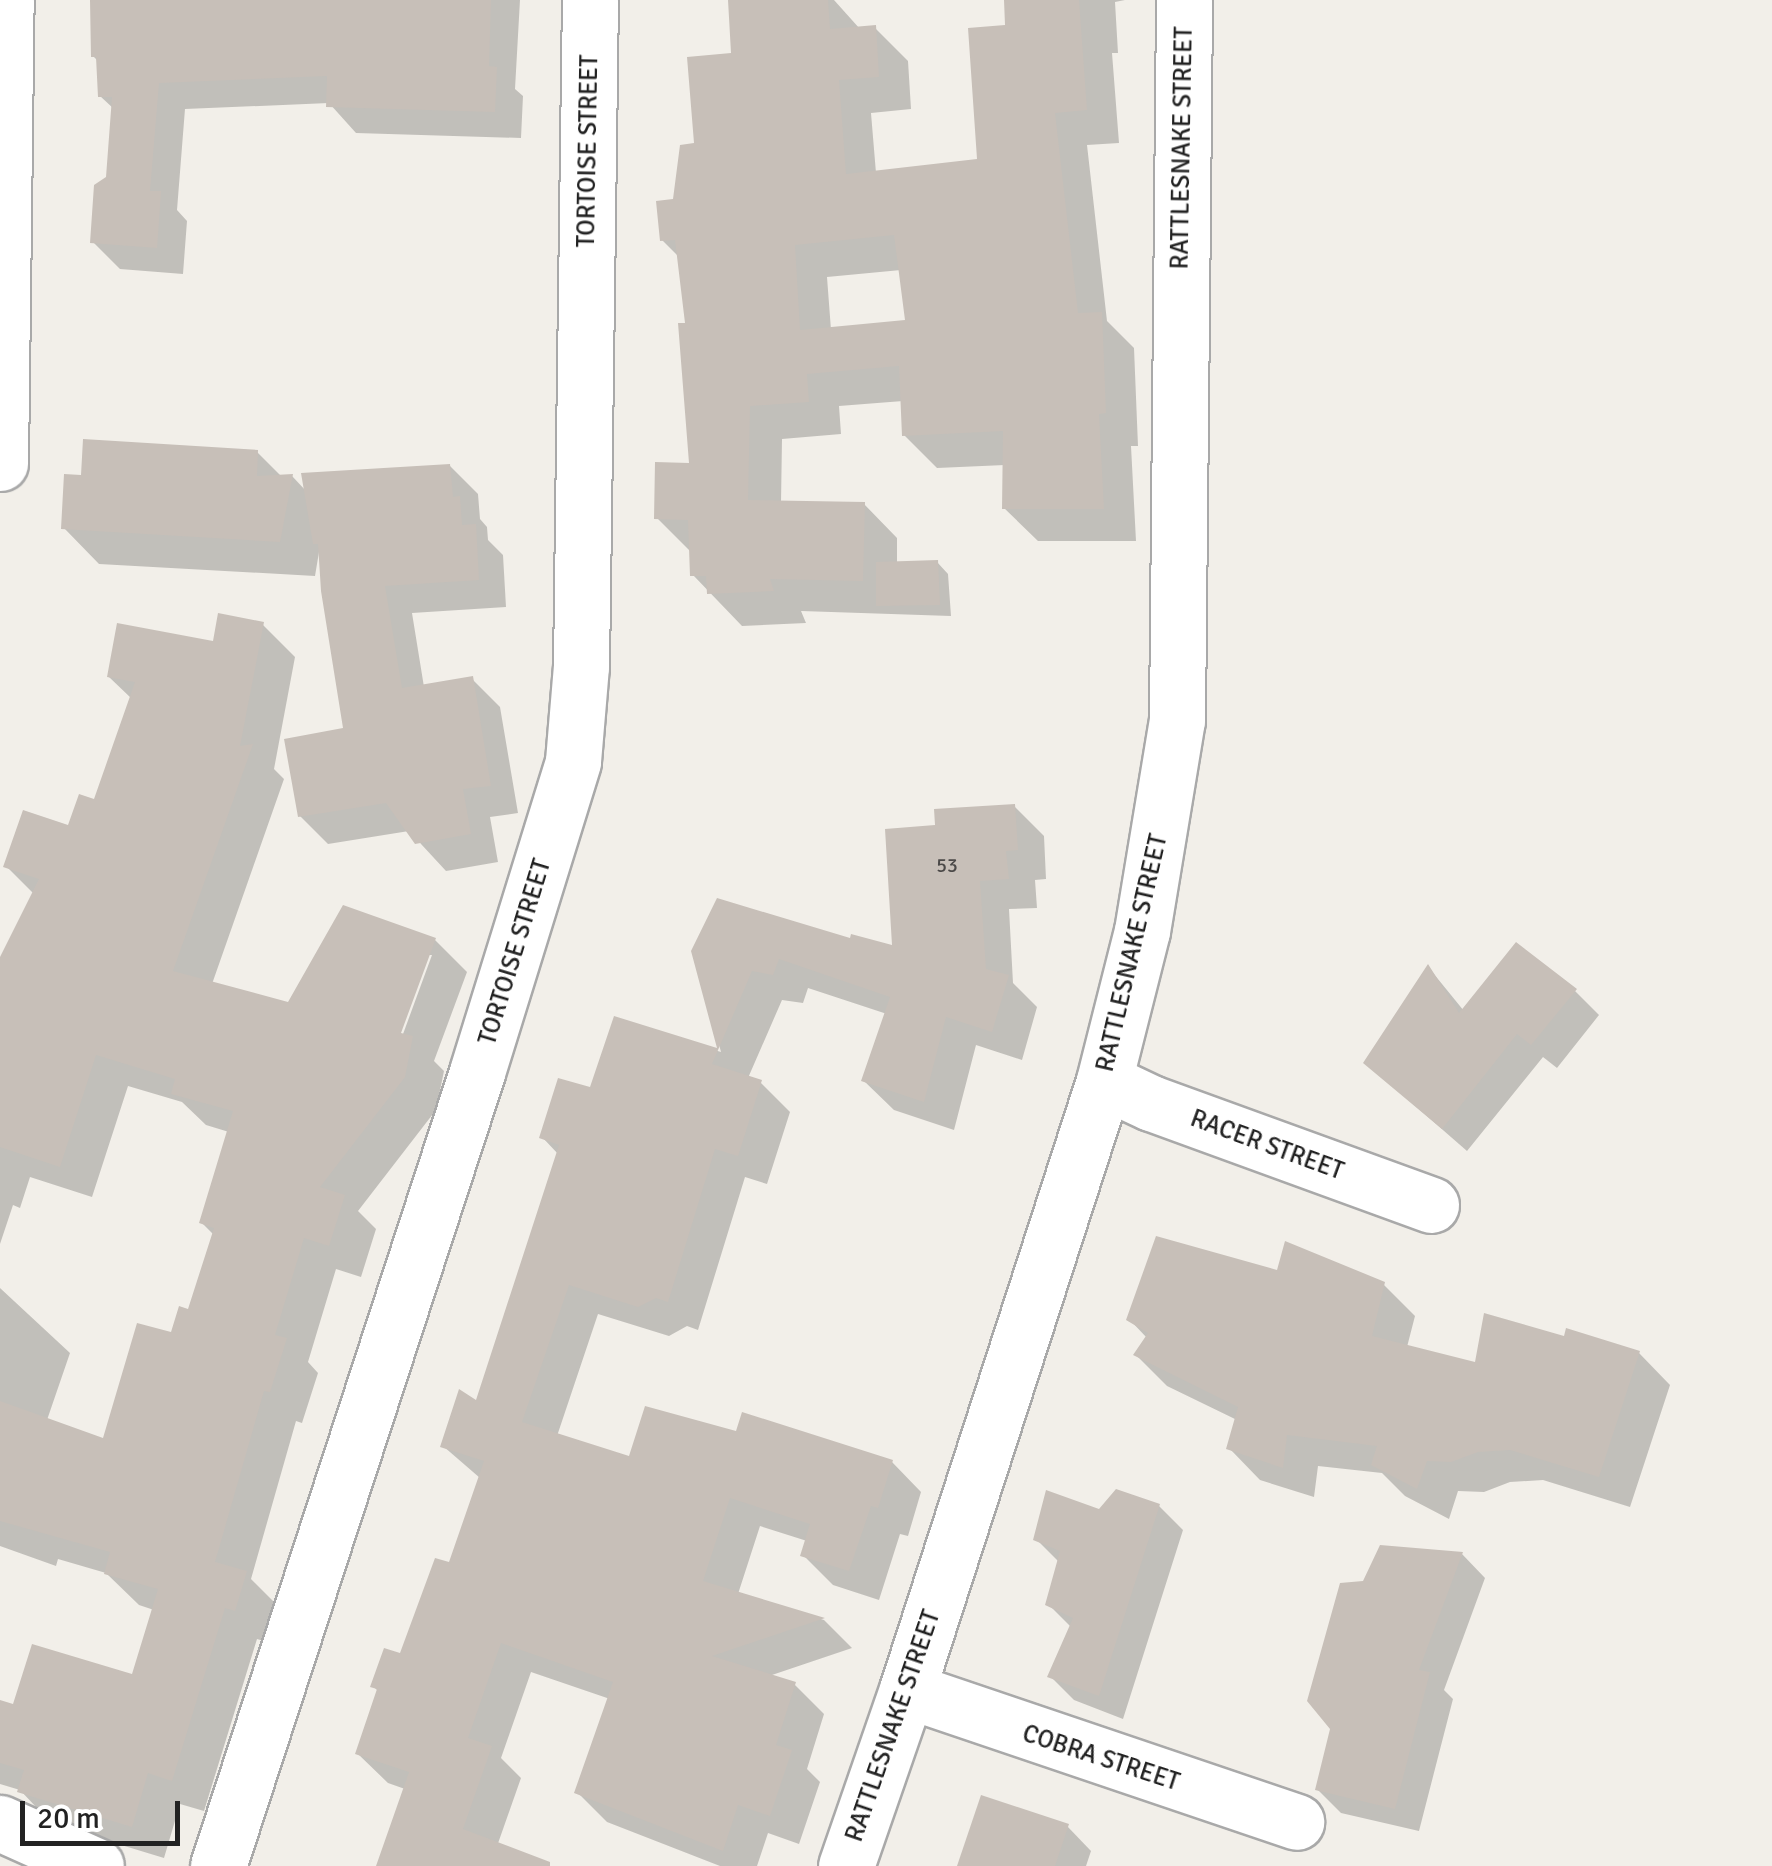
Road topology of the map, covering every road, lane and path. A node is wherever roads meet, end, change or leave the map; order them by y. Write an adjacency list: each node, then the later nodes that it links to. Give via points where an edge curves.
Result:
1 (6, 0): 4 (street)
2 (590, 0): 11 (street, TORTOISE STREET, via 581,666 573,761)
3 (1184, 0): 5 (street, RATTLESNAKE STREET, via 1177,720 1142,931)
4 (0, 462)
5 (1104, 1081): 6 (street, RACER STREET); 7 (street, RATTLESNAKE STREET)
6 (1431, 1205)
7 (907, 1690): 8 (street, COBRA STREET); 12 (street, RATTLESNAKE STREET)
8 (1296, 1822)
9 (0, 1823): 10 (street)
10 (96, 1866)
11 (218, 1866)
12 (846, 1866)

